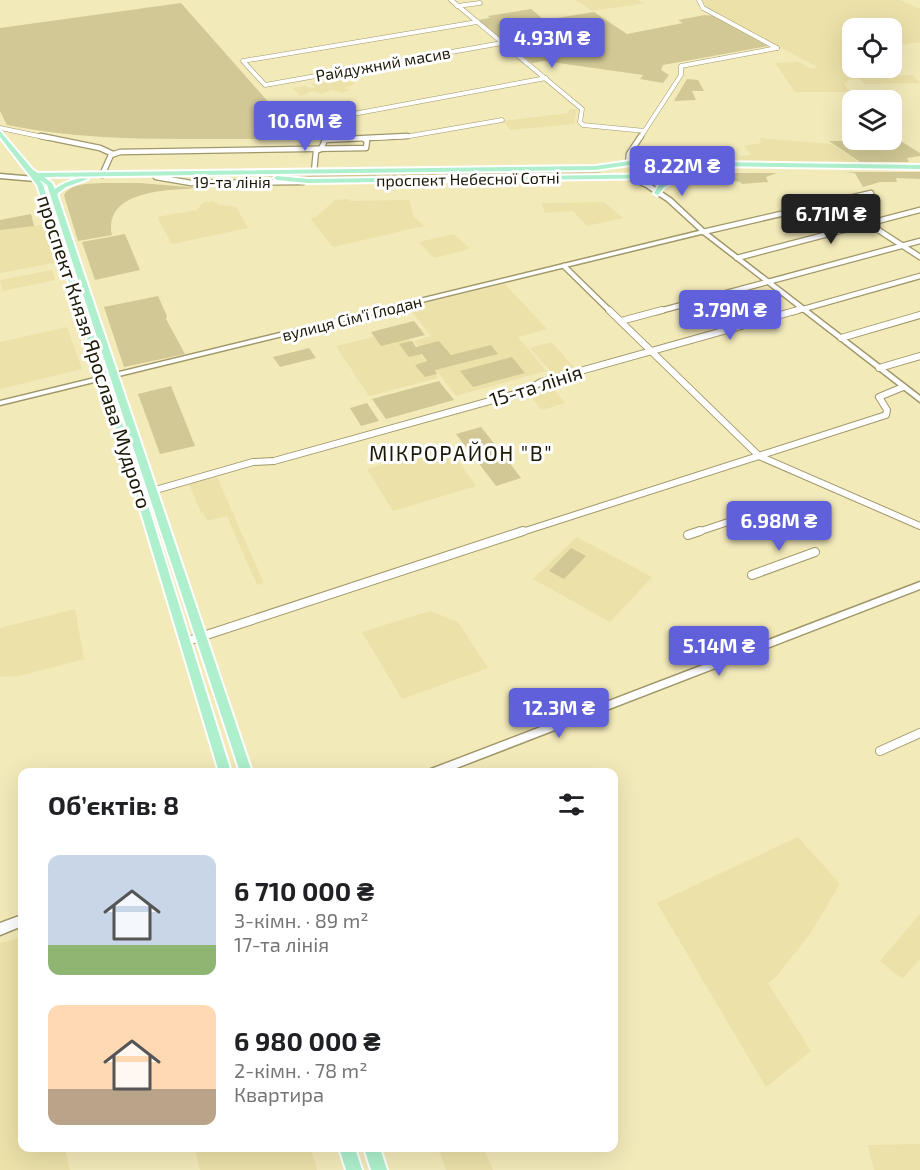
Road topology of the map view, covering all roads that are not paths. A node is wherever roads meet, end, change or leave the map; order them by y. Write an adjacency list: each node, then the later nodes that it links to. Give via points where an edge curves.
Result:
1 (451, 0): 4 (street)
2 (699, 0): 10 (street, via 703,8 777,48 681,66 681,75)
3 (480, 3): 4 (street)
4 (457, 6): 5 (street)
5 (477, 22): 6 (street); 6 (street, Райдужний масив, via 243,60 265,85)
6 (502, 43): 7 (street)
7 (546, 78): 10 (street, via 582,110 583,125); 13 (street, via 321,120 334,135)
8 (502, 120): 12 (street, via 412,136)
9 (0, 128): 15 (street)
10 (645, 131): 17 (street)
11 (0, 133): 22 (main road)
12 (364, 139): 13 (street); 14 (street, via 366,148)
13 (329, 140): 14 (street)
14 (321, 149): 15 (street); 19 (street, via 316,151)
15 (113, 154): 20 (street)
16 (673, 161): 17 (main road, проспект Небесної Сотні); 18 (main road, проспект Небесної Сотні); 23 (main road, via 687,170)
17 (626, 163): 19 (main road, проспект Небесної Сотні, via 595,168); 24 (main road, via 617,173)
18 (920, 169): 23 (main road, проспект Небесної Сотні, via 712,169)
19 (314, 172): 20 (main road, проспект Небесної Сотні)
20 (102, 174): 22 (main road, проспект Небесної Сотні)
21 (0, 176): 22 (main road, проспект Небесної Сотні)
22 (37, 176): 25 (main road, проспект Небесної Сотні); 28 (main road, проспект Князя Ярослава Мудрого); 47 (main road, проспект Князя Ярослава Мудрого)
23 (684, 176): 24 (main road, проспект Небесної Сотні); 26 (main road, via 665,183)
24 (628, 177): 25 (main road, проспект Небесної Сотні, via 308,182 261,176); 26 (main road, via 640,180)
25 (85, 179): 28 (main road)
26 (657, 193): 32 (main road)
27 (871, 193): 29 (street)
28 (53, 194): 47 (main road, проспект Князя Ярослава Мудрого)
29 (836, 202): 31 (street); 32 (street)
30 (920, 210): 31 (street)
31 (868, 224): 34 (street); 36 (street)
32 (703, 232): 36 (main road); 37 (street, вулиця Сім'ї Глодан)
33 (920, 241): 34 (street)
34 (902, 246): 35 (street); 39 (street)
35 (920, 257)
36 (737, 258): 39 (main road)
37 (564, 266): 42 (street); 47 (street, вулиця Сім'ї Глодан)
38 (920, 276): 40 (street, 15-та лінія)
39 (767, 281): 40 (main road); 42 (street)
40 (803, 309): 43 (main road); 44 (street, 15-та лінія)
41 (920, 315): 43 (street)
42 (621, 321): 44 (street)
43 (841, 338): 46 (main road)
44 (651, 351): 51 (street); 52 (street, 15-та лінія, via 541,381 504,398 274,460 247,462)
45 (920, 356): 46 (street)
46 (879, 368): 48 (main road)
47 (109, 376): 50 (street, вулиця Сім'ї Глодан); 52 (main road, проспект Князя Ярослава Мудрого); 53 (main road, проспект Князя Ярослава Мудрого)
48 (903, 387): 49 (main road); 51 (street, via 879,397 886,415)
49 (920, 400)
50 (0, 403)
51 (759, 456): 55 (street); 60 (street)
52 (152, 491): 53 (main road); 60 (main road, проспект Князя Ярослава Мудрого)
53 (139, 494): 61 (main road, проспект Князя Ярослава Мудрого)
54 (780, 505): 56 (street)
55 (920, 526)
56 (688, 535)
57 (815, 552): 58 (street)
58 (752, 575)
59 (920, 585): 66 (main road)
60 (200, 636): 61 (street); 65 (main road, проспект Князя Ярослава Мудрого)
61 (185, 642): 64 (main road, проспект Князя Ярослава Мудрого)
62 (920, 733): 63 (street)
63 (880, 751)
64 (224, 768)
65 (245, 768)
66 (445, 768)
67 (18, 922): 68 (main road)
68 (0, 928)
69 (347, 1152): 71 (main road)
70 (373, 1152): 72 (main road)
71 (354, 1170)
72 (379, 1170)

